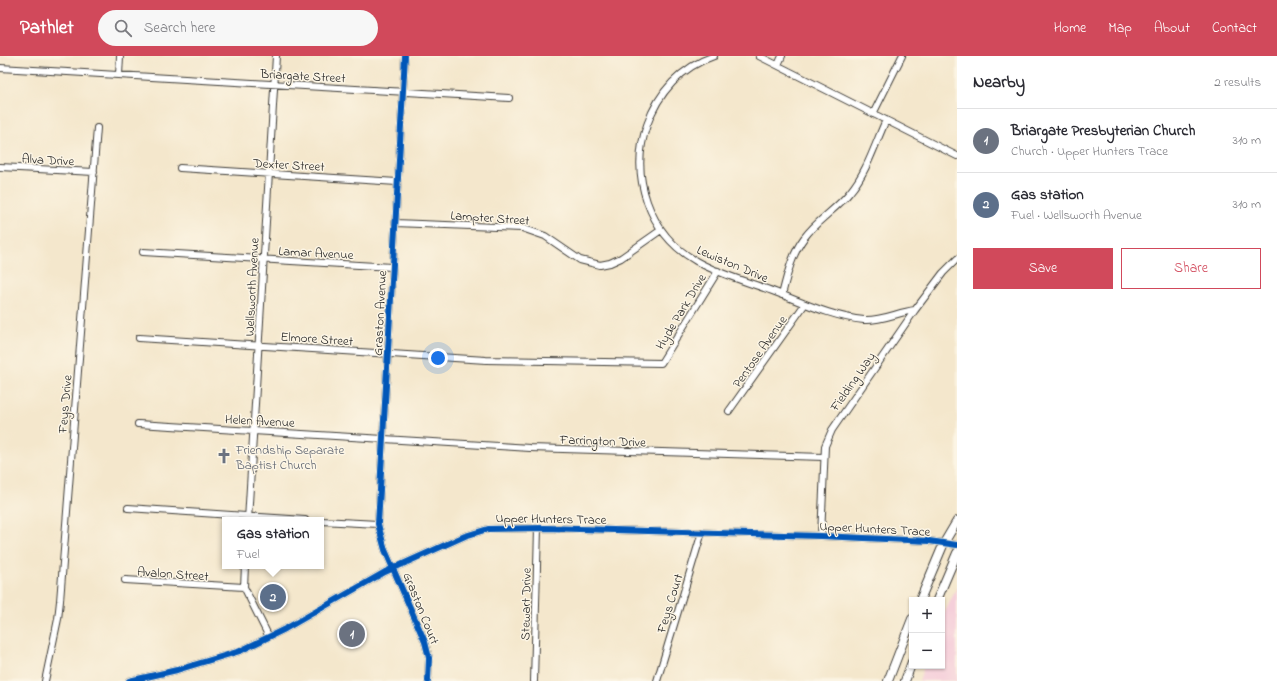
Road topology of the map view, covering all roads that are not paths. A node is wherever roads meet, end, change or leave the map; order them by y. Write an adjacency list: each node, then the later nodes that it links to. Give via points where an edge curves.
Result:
1 (120, 56): 10 (street)
2 (276, 56): 11 (street, Wellsworth Avenue)
3 (405, 56): 12 (street, Graston Avenue)
4 (714, 56): 24 (street, Lewiston Drive, via 691,67 669,86 651,114 645,130 641,158 642,189)
5 (759, 56): 8 (street)
6 (782, 56): 8 (street)
7 (902, 56): 14 (street)
8 (778, 65): 14 (street)
9 (0, 68): 10 (street, Briargate Street)
10 (119, 75): 11 (street, Briargate Street)
11 (275, 84): 12 (street, Briargate Street); 21 (street, Wellsworth Avenue)
12 (403, 92): 13 (street, Briargate Street); 22 (street, Graston Avenue)
13 (509, 98)
14 (873, 114): 15 (street)
15 (886, 120): 17 (street); 30 (street, via 851,192 811,230 798,248)
16 (97, 128): 20 (street, Feys Drive)
17 (957, 156)
18 (0, 167): 20 (street, Alva Drive)
19 (180, 168): 21 (street, Dexter Street)
20 (94, 172): 63 (street, Feys Drive, via 60,601)
21 (269, 174): 22 (street, Dexter Street); 26 (street, Wellsworth Avenue)
22 (397, 182): 23 (street, Graston Avenue)
23 (395, 223): 24 (street, Lampter Street, via 522,228 545,236 580,260 600,264 621,258); 28 (street, Graston Avenue)
24 (661, 230): 29 (street, Lewiston Drive, via 685,254)
25 (143, 252): 26 (street, Lamar Avenue)
26 (264, 260): 28 (street, Lamar Avenue); 34 (street, Wellsworth Avenue)
27 (957, 260): 32 (street, Fielding Way, via 943,272)
28 (392, 267): 35 (street, Graston Avenue)
29 (718, 271): 30 (street, Lewiston Drive); 36 (street, Hyde Park Drive)
30 (782, 295): 31 (street, Lewiston Drive)
31 (805, 304): 32 (street, Lewiston Drive, via 835,314 867,320); 37 (street, Pentose Avenue)
32 (915, 310): 41 (street, Fielding Way, via 832,430 825,446)
33 (139, 338): 34 (street, Elmore Street)
34 (259, 345): 35 (street, Elmore Street); 39 (street, Wellsworth Avenue)
35 (387, 354): 36 (street, Elmore Street, via 486,360); 40 (street, Graston Avenue)
36 (661, 363)
37 (729, 411)
38 (138, 424): 39 (street, Helen Avenue)
39 (254, 432): 40 (street, Helen Avenue); 44 (street, Wellsworth Avenue)
40 (382, 439): 41 (street, Farrington Drive, via 602,451); 47 (street, Graston Avenue)
41 (824, 457): 50 (street, Fielding Way)
42 (128, 508): 43 (street)
43 (236, 517)
44 (248, 517)
45 (324, 521): 47 (street)
46 (957, 521): 51 (main road)
47 (378, 524): 54 (street, Graston Avenue, via 382,542)
48 (538, 528): 49 (street, Upper Hunters Trace); 54 (street, Upper Hunters Trace, via 504,527 478,531); 66 (street, Stewart Drive)
49 (702, 532): 50 (street, Upper Hunters Trace); 67 (street, Feys Court)
50 (821, 536): 51 (street, Upper Hunters Trace)
51 (944, 543): 52 (street, Upper Hunters Trace); 58 (main road)
52 (957, 544)
53 (957, 554): 59 (main road)
54 (394, 568): 61 (street, Upper Hunters Trace); 65 (street, Graston Court, via 425,642)
55 (245, 569): 57 (street)
56 (125, 580): 57 (street, Avalon Street)
57 (244, 587): 61 (street)
58 (921, 597)
59 (938, 597)
60 (909, 627): 68 (main road)
61 (270, 636): 64 (street, Upper Hunters Trace, via 218,659)
62 (909, 669): 69 (main road)
63 (45, 681)
64 (129, 681)
65 (428, 681)
66 (534, 681)
67 (657, 681)
68 (889, 681)
69 (905, 681)

